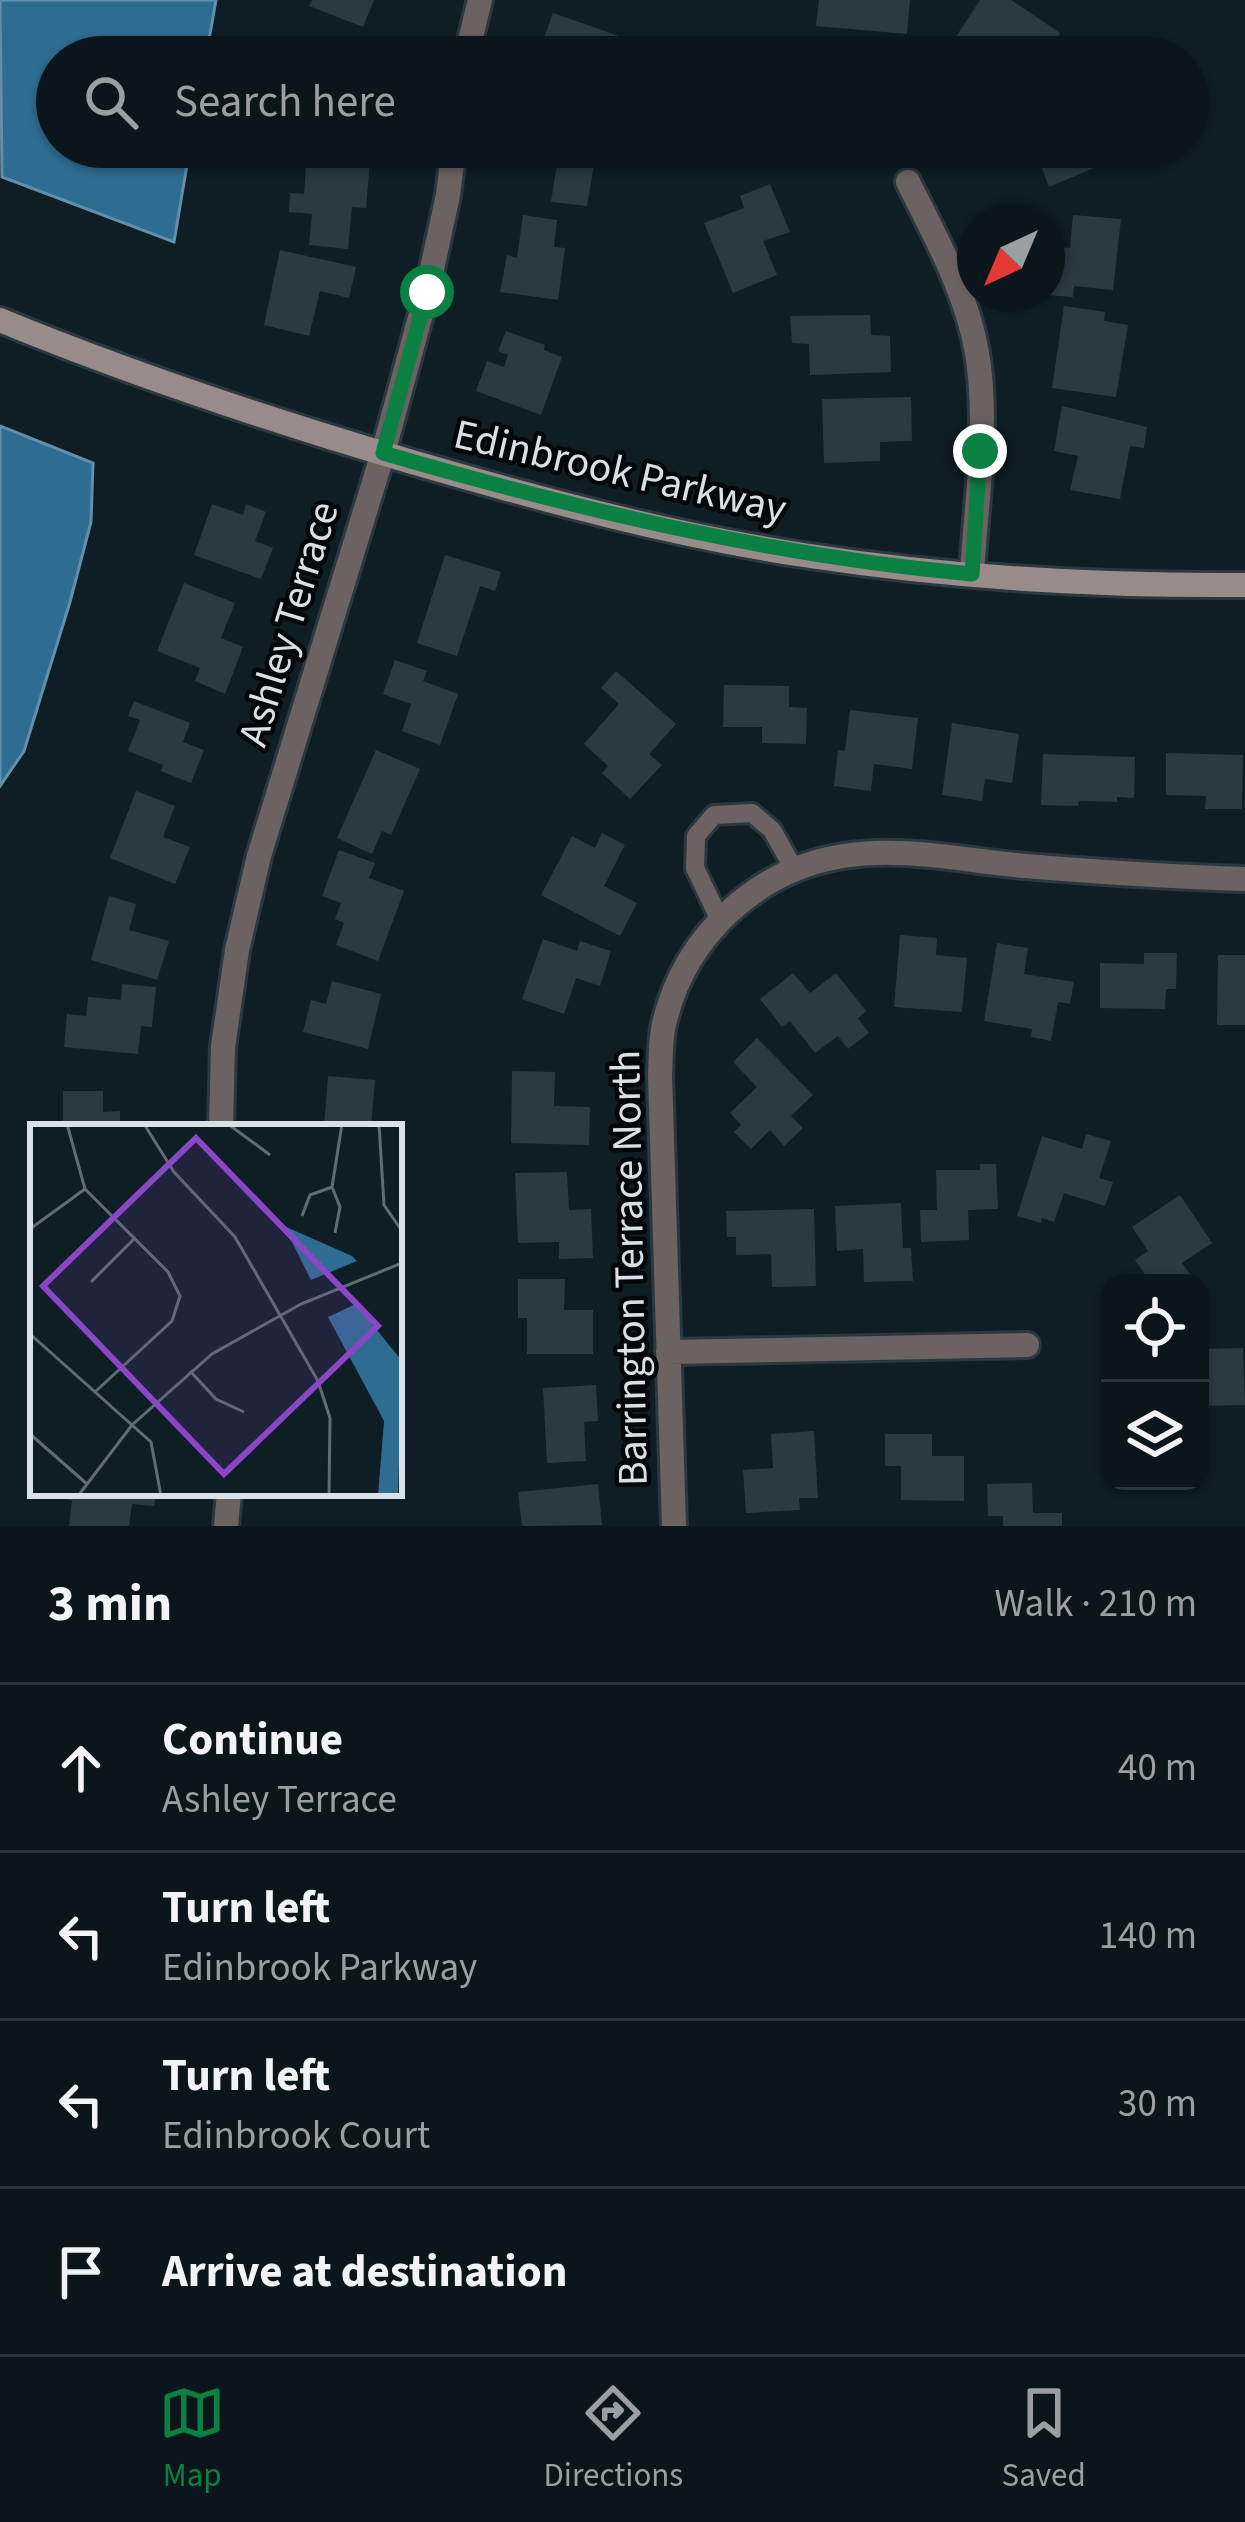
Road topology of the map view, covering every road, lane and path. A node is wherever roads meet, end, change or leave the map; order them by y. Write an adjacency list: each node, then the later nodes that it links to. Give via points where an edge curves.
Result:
1 (480, 0): 2 (street)
2 (471, 36)
3 (451, 168): 6 (street, Ashley Terrace)
4 (908, 182): 7 (street, via 962,299 976,350 982,397)
5 (0, 320): 6 (street, Edinbrook Parkway)
6 (383, 453): 7 (street, Edinbrook Parkway, via 665,528 809,556); 12 (street, Ashley Terrace, via 259,856 231,989)
7 (972, 574): 8 (street, Edinbrook Parkway)
8 (1245, 585)
9 (794, 869): 10 (street, Barrington Terrace North, via 843,855 896,853); 11 (street, Barrington Terrace North); 11 (lane, via 752,813 714,815 695,836 695,868)
10 (1245, 879)
11 (720, 920): 14 (street, Barrington Terrace North, via 682,974 664,1022)
12 (221, 1124)
13 (1027, 1345): 14 (street)
14 (668, 1352): 17 (street, Barrington Terrace North)
15 (229, 1496): 16 (street)
16 (226, 1526)
17 (674, 1526)

